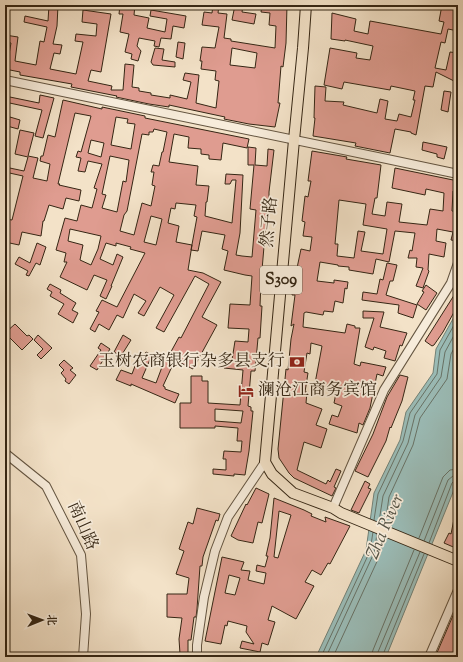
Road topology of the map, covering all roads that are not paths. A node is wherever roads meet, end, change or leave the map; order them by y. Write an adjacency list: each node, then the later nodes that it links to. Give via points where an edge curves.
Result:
1 (306, 5): 3 (main road, 然子路 / S309)
2 (5, 80): 3 (street)
3 (294, 140): 4 (street); 7 (main road, 然子路 / S309)
4 (458, 174)
5 (458, 264): 8 (street, via 450,283 384,390)
6 (5, 452): 11 (street, 南山路, via 46,486 81,555 86,614)
7 (265, 462): 8 (main road, via 272,474 293,493); 12 (street, via 228,517 215,551 204,597)
8 (337, 511): 9 (main road)
9 (457, 560)
10 (458, 590): 13 (street)
11 (83, 657)
12 (197, 657)
13 (429, 657)

